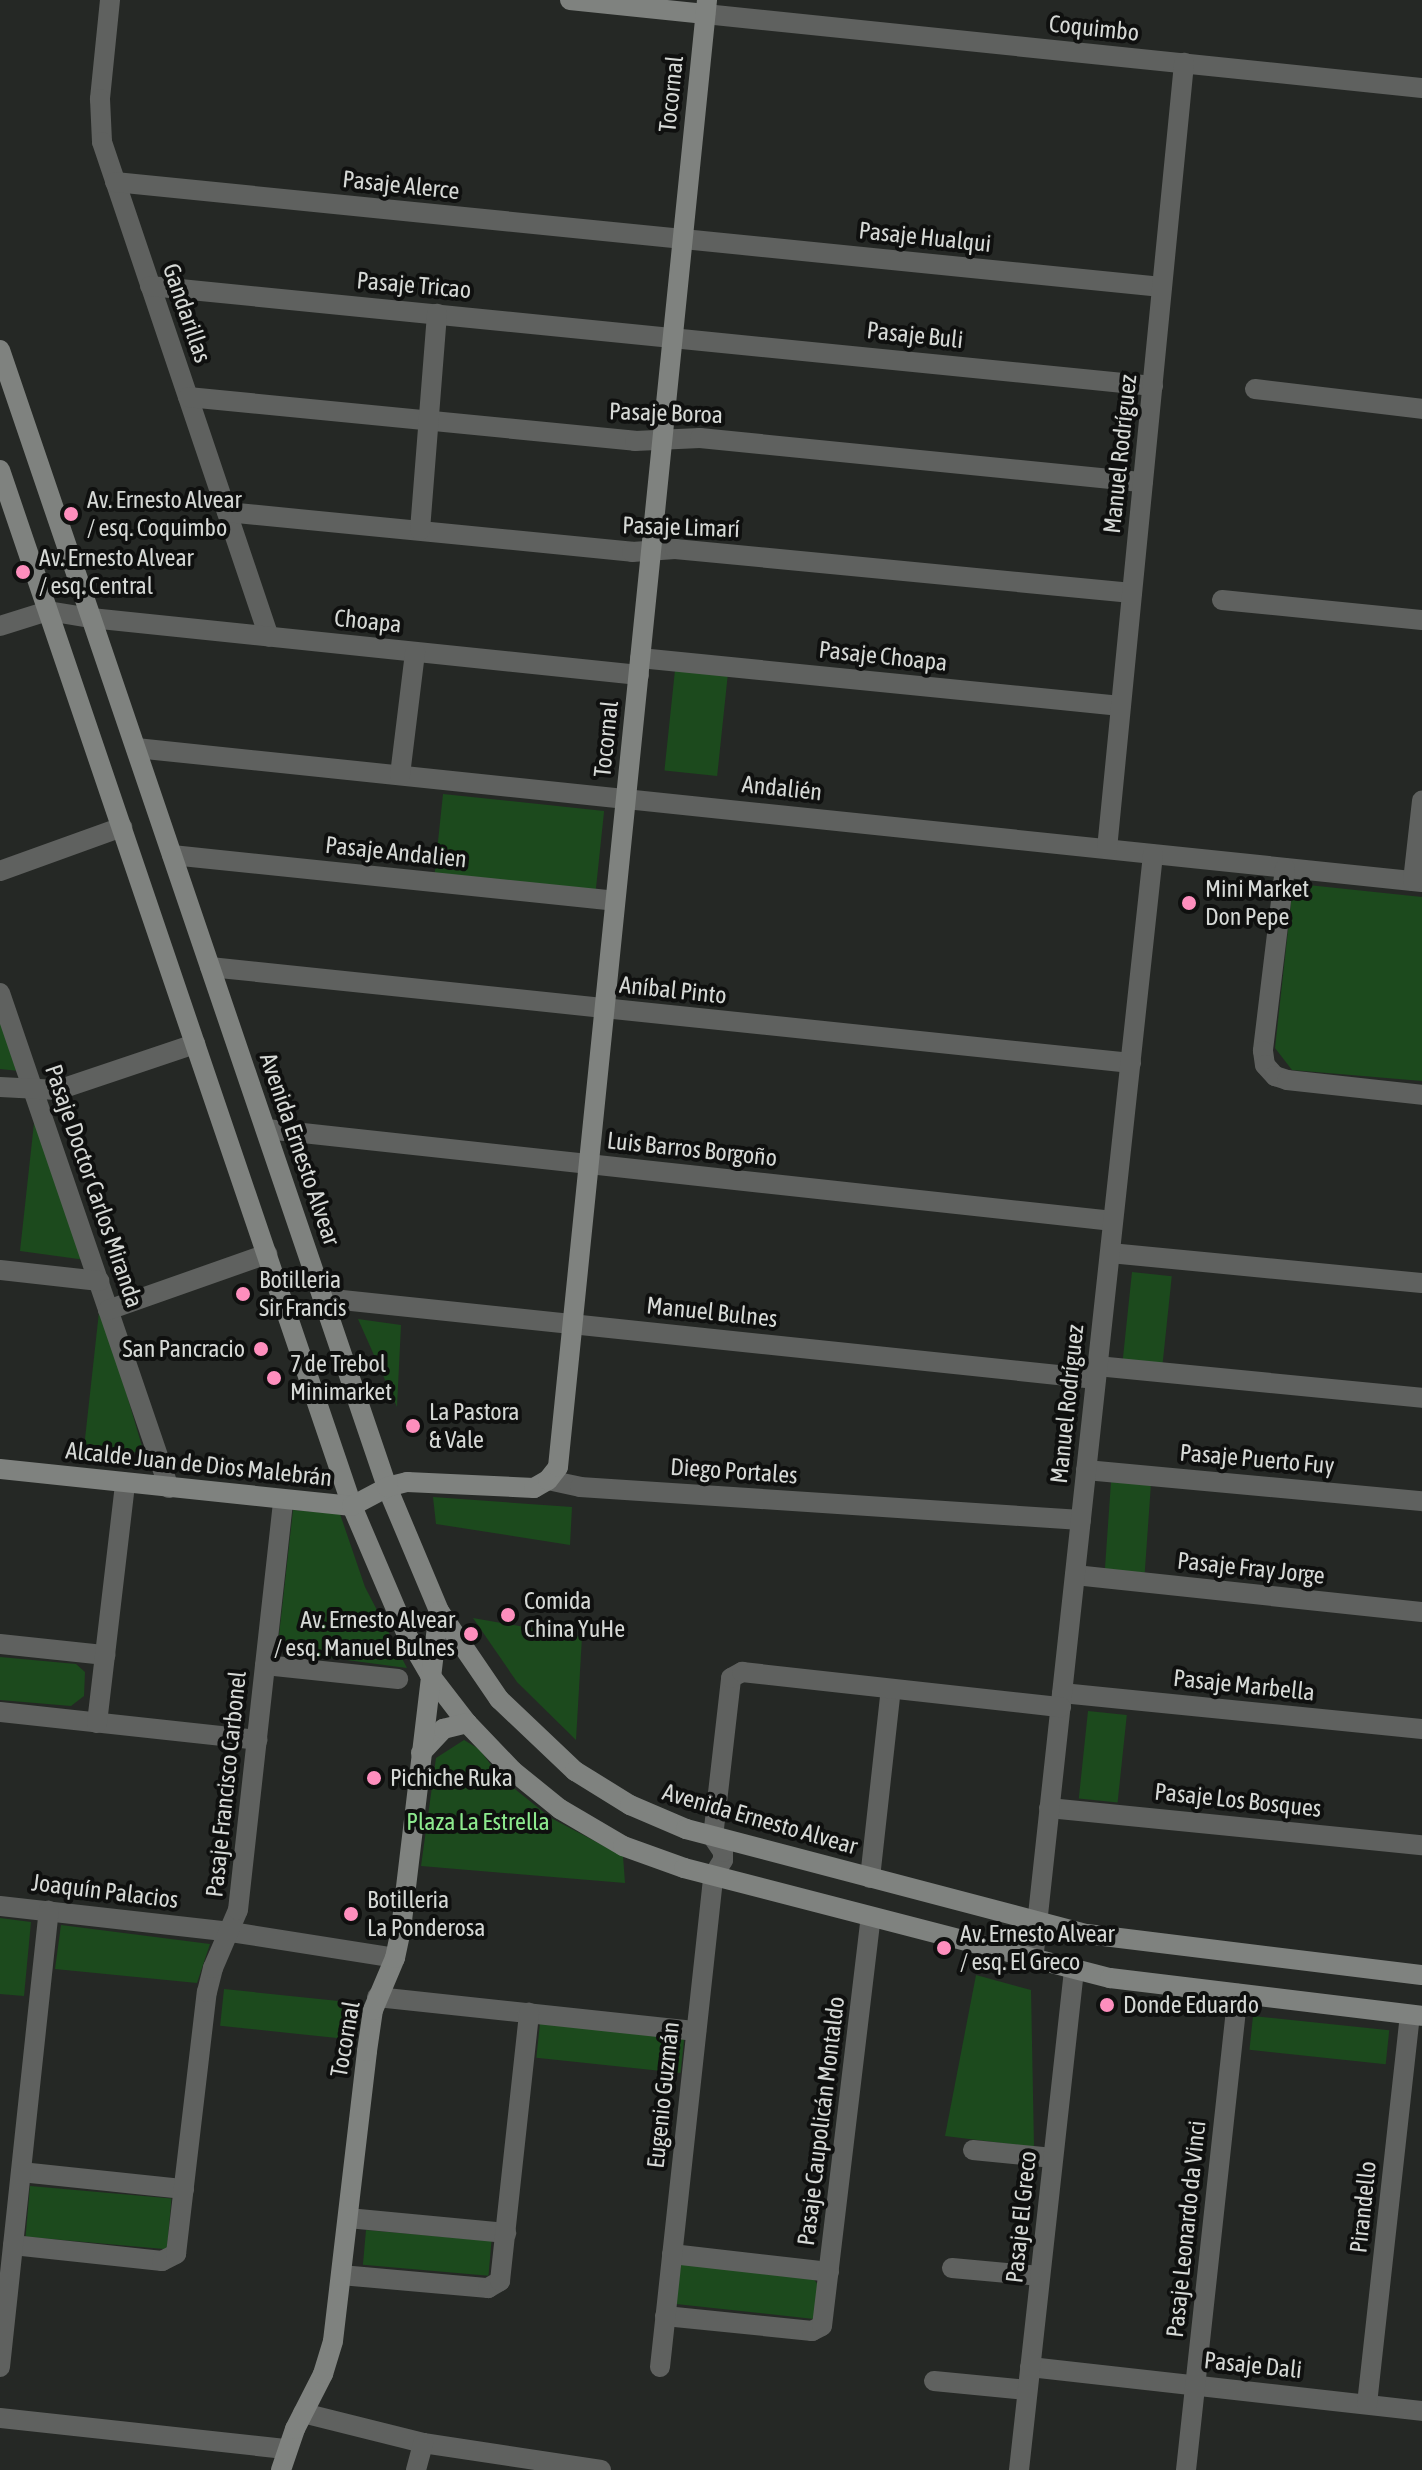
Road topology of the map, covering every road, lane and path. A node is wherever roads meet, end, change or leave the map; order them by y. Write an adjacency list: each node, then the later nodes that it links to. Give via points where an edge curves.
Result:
1 (110, 0): 6 (street, Gandarillas, via 99,114)
2 (570, 0): 3 (main road, Coquimbo)
3 (706, 7): 4 (street, Coquimbo); 7 (main road, Tocornal)
4 (1184, 63): 5 (street, Coquimbo); 9 (street, Manuel Rodríguez)
5 (1422, 88)
6 (115, 182): 7 (street, Pasaje Alerce); 8 (street, Gandarillas)
7 (682, 239): 9 (street, Pasaje Hualqui); 11 (main road, Tocornal)
8 (150, 286): 10 (street, Pasaje Tricao); 15 (street, Gandarillas)
9 (1162, 287): 13 (street, Manuel Rodríguez)
10 (437, 314): 11 (street, Pasaje Tricao); 17 (street)
11 (673, 336): 13 (street, Pasaje Buli); 18 (main road, Tocornal)
12 (0, 350): 27 (main road, Avenida Ernesto Alvear)
13 (1153, 386): 20 (street, Manuel Rodríguez)
14 (1255, 389): 16 (street)
15 (188, 397): 17 (street, Pasaje Boroa); 21 (street, Gandarillas)
16 (1422, 409)
17 (428, 421): 18 (street, Pasaje Boroa, via 635,441); 22 (street)
18 (662, 439): 20 (street, Pasaje Boroa, via 700,438); 23 (main road, Tocornal)
19 (0, 470): 26 (main road)
20 (1143, 482): 24 (street, Manuel Rodríguez)
21 (227, 512): 22 (street, Pasaje Limarí); 30 (street, Gandarillas)
22 (420, 530): 23 (street, Pasaje Limarí)
23 (651, 550): 24 (street, Pasaje Limarí); 32 (main road, Tocornal)
24 (1132, 593): 33 (street, Manuel Rodríguez)
25 (1222, 600): 28 (street)
26 (48, 611): 27 (street, Choapa); 29 (street); 38 (main road)
27 (91, 618): 30 (street, Choapa); 34 (main road, Avenida Ernesto Alvear)
28 (1422, 620)
29 (0, 626)
30 (269, 637): 31 (street, Choapa)
31 (415, 652): 32 (street, Choapa); 35 (street)
32 (639, 666): 33 (street, Pasaje Choapa); 36 (main road, Tocornal)
33 (1121, 706): 39 (street, Manuel Rodríguez)
34 (136, 748): 35 (street, Andalién); 41 (main road, Avenida Ernesto Alvear)
35 (400, 775): 36 (street, Andalién)
36 (626, 798): 39 (street, Andalién); 45 (main road, Tocornal)
37 (1422, 801): 44 (street)
38 (122, 827): 43 (street); 49 (main road)
39 (1107, 849): 40 (street, Andalién)
40 (1153, 854): 42 (street, Andalién); 50 (street, Manuel Rodríguez)
41 (172, 855): 45 (street, Pasaje Andalien); 46 (main road, Avenida Ernesto Alvear)
42 (1285, 868): 44 (street, Andalién); 53 (street, via 1265,1065 1287,1080)
43 (0, 871)
44 (1417, 882)
45 (615, 901): 48 (main road, Tocornal)
46 (210, 967): 48 (street, Aníbal Pinto); 54 (main road, Avenida Ernesto Alvear)
47 (0, 993): 52 (street, Pasaje Doctor Carlos Miranda)
48 (605, 1009): 50 (street, Aníbal Pinto); 55 (main road, Tocornal)
49 (195, 1044): 52 (street, via 67,1088); 58 (main road)
50 (1131, 1063): 56 (street, Manuel Rodríguez)
51 (0, 1087): 52 (street)
52 (34, 1091): 60 (street, Pasaje Doctor Carlos Miranda)
53 (1422, 1095)
54 (266, 1129): 55 (street, Luis Barros Borgoño); 62 (main road, Avenida Ernesto Alvear)
55 (589, 1164): 56 (street, Luis Barros Borgoño); 64 (main road, Tocornal)
56 (1113, 1221): 57 (street, Manuel Rodríguez)
57 (1110, 1253): 61 (street); 65 (street, Manuel Rodríguez)
58 (267, 1254): 63 (street); 75 (main road)
59 (0, 1270): 60 (street)
60 (99, 1281): 63 (street, Pasaje Doctor Carlos Miranda)
61 (1422, 1283)
62 (323, 1298): 64 (street, Manuel Bulnes); 71 (main road, Avenida Ernesto Alvear)
63 (108, 1310): 72 (street, Pasaje Doctor Carlos Miranda)
64 (573, 1323): 65 (street, Manuel Bulnes); 69 (main road, Tocornal, via 559,1458)
65 (1097, 1372): 66 (street, Manuel Bulnes); 68 (street, Manuel Rodríguez)
66 (1422, 1398)
67 (0, 1469): 70 (main road, Alcalde Juan de Dios Malebrán)
68 (1086, 1470): 74 (street, Pasaje Puerto Fuy); 76 (street, Manuel Rodríguez)
69 (548, 1480): 71 (main road, Diego Portales, via 525,1489 419,1481); 76 (street, Diego Portales, via 580,1487)
70 (125, 1483): 72 (main road, Alcalde Juan de Dios Malebrán); 81 (street)
71 (387, 1487): 75 (main road, Alcalde Juan de Dios Malebrán); 78 (main road, Avenida Ernesto Alvear)
72 (169, 1488): 73 (main road, Alcalde Juan de Dios Malebrán)
73 (283, 1500): 75 (main road, Alcalde Juan de Dios Malebrán); 82 (street, Pasaje Francisco Carbonel)
74 (1422, 1501)
75 (352, 1506): 83 (main road, via 390,1602)
76 (1081, 1520): 77 (street, Manuel Rodríguez)
77 (1075, 1575): 79 (street, Pasaje Fray Jorge); 86 (street, Manuel Rodríguez)
78 (439, 1611): 83 (main road, Tocornal); 94 (main road, Avenida Ernesto Alvear, via 499,1699 548,1749 630,1805)
79 (1422, 1612)
80 (0, 1644): 81 (street)
81 (105, 1655): 88 (street)
82 (265, 1665): 84 (street); 91 (street, Pasaje Francisco Carbonel)
83 (430, 1675): 89 (main road); 92 (main road, Tocornal)
84 (398, 1679)
85 (891, 1689): 86 (street, Pasaje Marbella); 94 (street, Pasaje Marbella, via 734,1674); 97 (street)
86 (1061, 1700): 90 (street, Pasaje Marbella); 93 (street, Manuel Rodríguez)
87 (0, 1712): 88 (street)
88 (97, 1723): 91 (street)
89 (467, 1723): 92 (main road, via 443,1729); 96 (main road, via 529,1786 593,1830 655,1859)
90 (1422, 1729)
91 (257, 1740): 102 (street, Pasaje Francisco Carbonel)
92 (421, 1753): 103 (main road, Tocornal)
93 (1049, 1808): 95 (street, Pasaje Los Bosques); 101 (street, Manuel Rodríguez)
94 (713, 1837): 96 (street, Eugenio Guzmán, via 723,1860); 97 (main road, Avenida Ernesto Alvear)
95 (1422, 1845)
96 (713, 1876): 100 (main road); 111 (street, Eugenio Guzmán)
97 (870, 1878): 101 (main road, Avenida Ernesto Alvear)
98 (0, 1906): 99 (street, Joaquín Palacios)
99 (49, 1911): 102 (street, Joaquín Palacios); 114 (street)
100 (871, 1918): 104 (main road); 121 (street, Pasaje Caupolicán Montaldo)
101 (1036, 1923): 104 (street, Manuel Rodríguez); 106 (main road, Avenida Ernesto Alvear, via 1087,1934)
102 (231, 1932): 103 (street, Joaquín Palacios); 115 (street, Pasaje Francisco Carbonel, via 207,1992)
103 (395, 1958): 108 (main road, Tocornal)
104 (1033, 1961): 105 (main road)
105 (1074, 1970): 107 (main road); 113 (street, Pasaje El Greco)
106 (1422, 1975)
107 (1238, 1994): 110 (main road); 129 (street, Pasaje Leonardo da Vinci)
108 (377, 1997): 109 (street); 116 (main road, Tocornal)
109 (529, 2013): 111 (street); 117 (street)
110 (1416, 2016): 131 (street, Pirandello)
111 (696, 2031): 119 (street, Eugenio Guzmán)
112 (973, 2150): 113 (street)
113 (1053, 2158): 123 (street, Pasaje El Greco)
114 (21, 2172): 115 (street); 118 (street)
115 (184, 2189): 118 (street, Pasaje Francisco Carbonel, via 172,2258)
116 (348, 2218): 117 (street); 122 (main road, Tocornal)
117 (506, 2233): 122 (street, via 498,2285 488,2288)
118 (13, 2245): 125 (street)
119 (672, 2254): 121 (street); 124 (street, Eugenio Guzmán)
120 (952, 2268): 123 (street)
121 (829, 2272): 124 (street, Pasaje Caupolicán Montaldo, via 819,2329)
122 (341, 2275): 133 (main road, Tocornal, via 329,2358)
123 (1040, 2276): 127 (street, Pasaje El Greco)
124 (665, 2316): 126 (street, Eugenio Guzmán)
125 (0, 2367)
126 (660, 2367)
127 (1030, 2367): 129 (street, Pasaje Dali); 130 (street, Pasaje El Greco)
128 (934, 2381): 130 (street)
129 (1195, 2385): 131 (street, Pasaje Dali); 141 (street, Pasaje Leonardo da Vinci)
130 (1027, 2390): 140 (street, Pasaje El Greco)
131 (1367, 2404): 132 (street, Pasaje Dali)
132 (1422, 2411)
133 (303, 2413): 135 (street); 136 (main road, Tocornal)
134 (0, 2418): 136 (street)
135 (423, 2443): 138 (street); 139 (street)
136 (287, 2449): 137 (main road, Tocornal)
137 (281, 2470)
138 (416, 2470)
139 (601, 2470)
140 (1019, 2470)
141 (1186, 2470)

